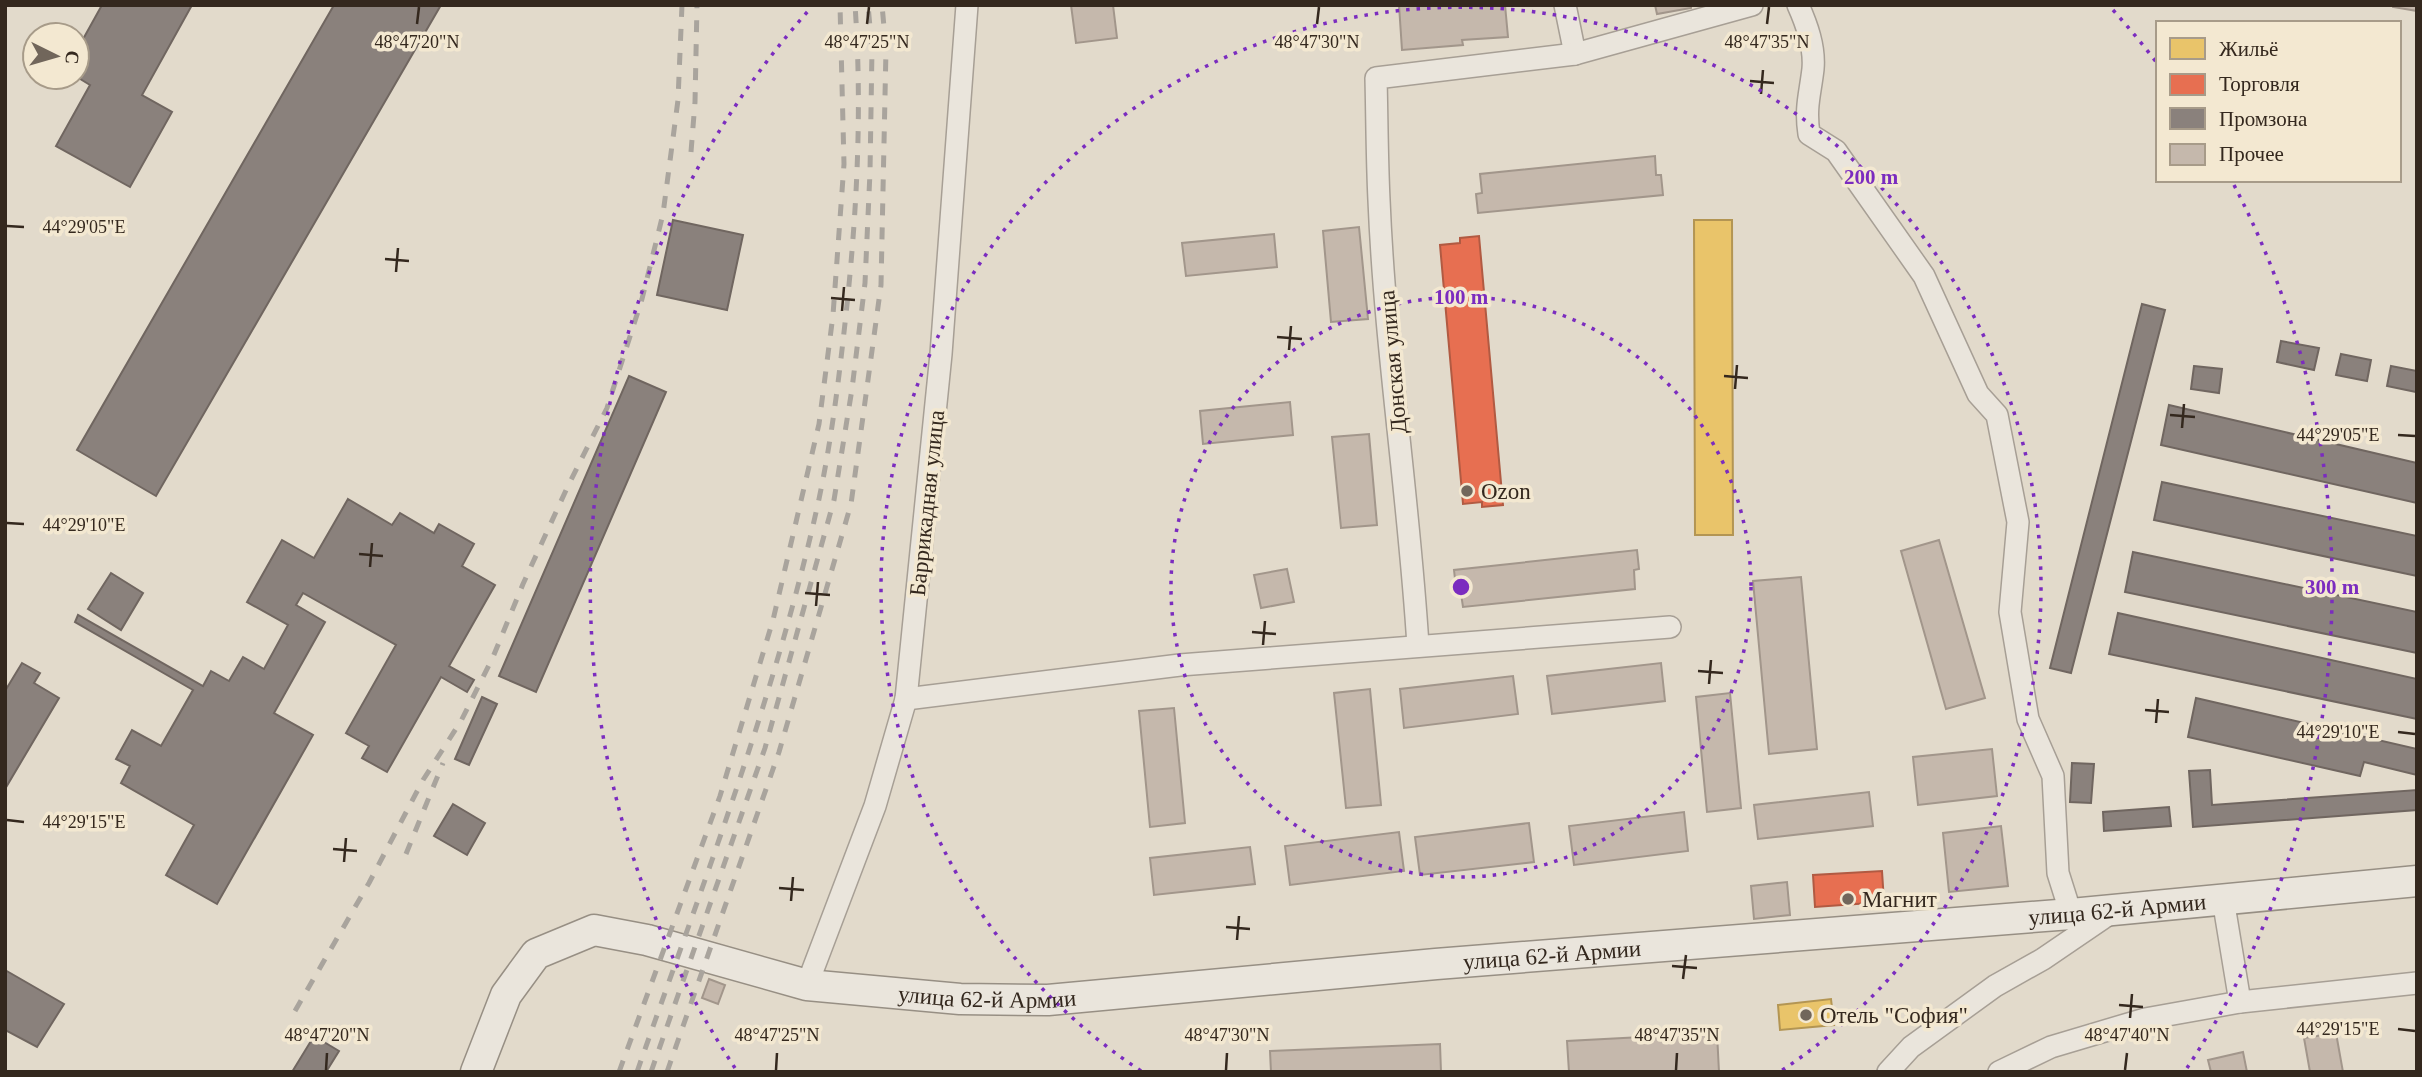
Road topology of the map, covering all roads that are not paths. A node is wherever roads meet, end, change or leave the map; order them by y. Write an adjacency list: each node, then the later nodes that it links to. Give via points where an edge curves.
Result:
1 (967, 5): 8 (street, Баррикадная улица, via 941,354)
2 (1565, 5): 5 (street)
3 (1752, 5): 5 (street)
4 (1798, 5): 12 (street, via 1808,27 1813,66 1806,112 1809,134 1836,151 1924,276 1978,394 1997,415 2018,522 2010,612 2028,719 2053,776 2058,873)
5 (1575, 54): 7 (street, Донская улица, via 1376,78 1379,202)
6 (1670, 628): 7 (street)
7 (1418, 646): 8 (street, via 1180,665)
8 (906, 699): 14 (street, Баррикадная улица, via 875,806)
9 (2417, 881): 10 (street, улица 62-й Армии)
10 (2223, 899): 11 (street, улица 62-й Армии); 15 (street)
11 (2117, 908): 12 (street, улица 62-й Армии); 17 (street, via 1985,993 1911,1047)
12 (2071, 914): 14 (street, улица 62-й Армии, via 1048,1000 960,999)
13 (2417, 984): 15 (street)
14 (807, 985): 16 (street, улица 62-й Армии, via 647,940 594,930 536,954 506,995)
15 (2240, 1002): 18 (street, via 2145,1019 2051,1047)
16 (476, 1072)
17 (1888, 1072)
18 (1999, 1072)

